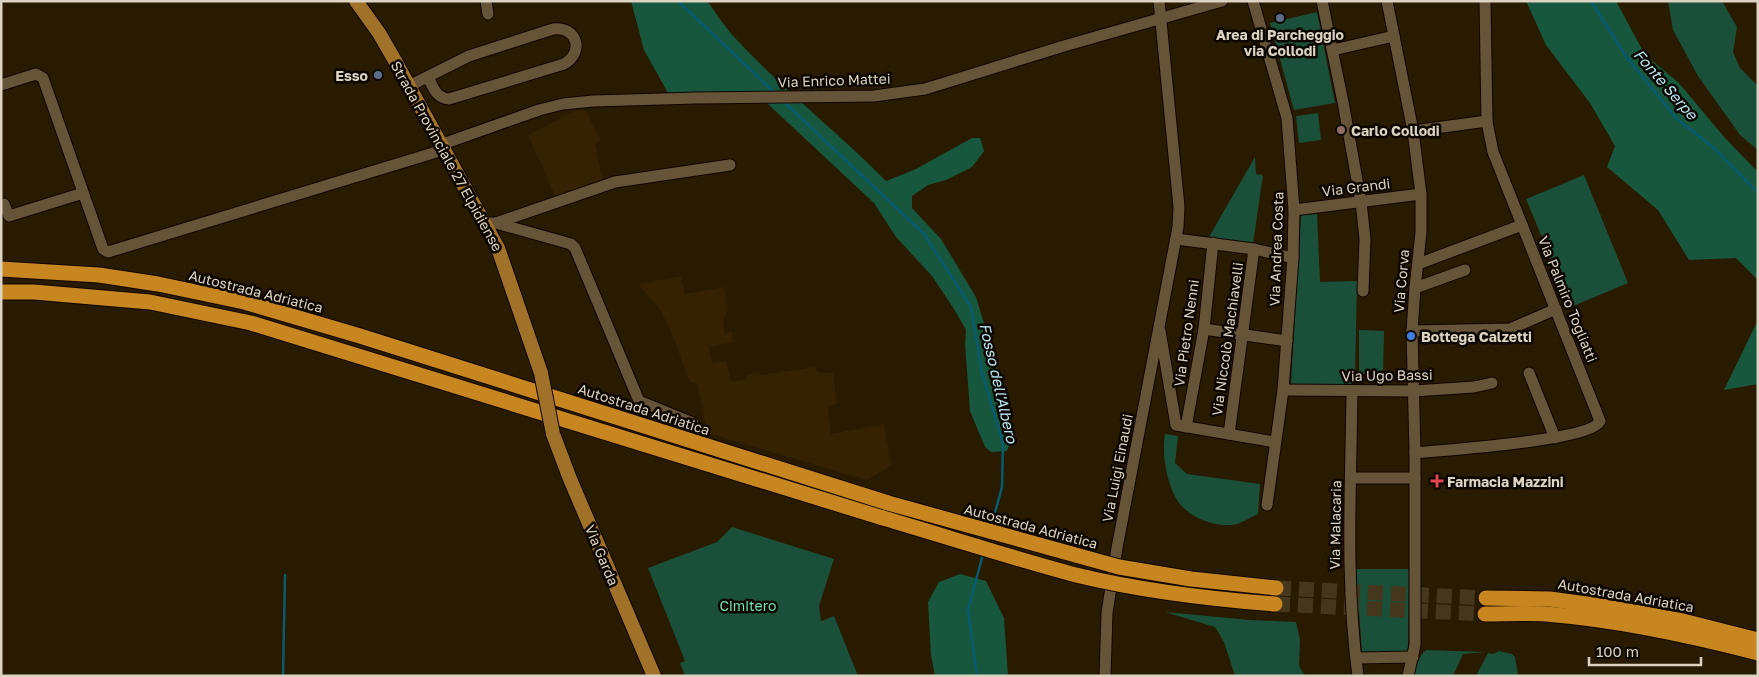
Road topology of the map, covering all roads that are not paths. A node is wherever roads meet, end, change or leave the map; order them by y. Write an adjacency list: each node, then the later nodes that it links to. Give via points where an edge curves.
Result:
1 (356, 1): 15 (main road, Strada Provinciale 27 Elpidiense)
2 (486, 1): 9 (street)
3 (1159, 1): 10 (street, Via Luigi Einaudi)
4 (1222, 1): 10 (street, Via Enrico Mattei)
5 (1253, 1): 24 (street, Via Andrea Costa, via 1287,118)
6 (1322, 1): 12 (street)
7 (1387, 1): 11 (street, Via Corva)
8 (1485, 1): 16 (street, Via Palmiro Togliatti)
9 (488, 14)
10 (1161, 17): 18 (street, Via Enrico Mattei, via 925,89 874,96 563,104); 27 (street, Via Luigi Einaudi, via 1179,206)
11 (1394, 36): 12 (street); 17 (street, Via Corva)
12 (1333, 50): 22 (street)
13 (428, 77): 13 (street, via 469,56 553,29 567,30 576,41 574,55 564,64 449,99 437,94); 15 (street)
14 (1, 85): 20 (street, via 36,74 43,78)
15 (410, 86): 18 (main road, Strada Provinciale 27 Elpidiense)
16 (1487, 120): 17 (street); 26 (street, Via Palmiro Togliatti, via 1493,152)
17 (1413, 131): 21 (street, Via Corva)
18 (442, 147): 20 (street, Via Enrico Mattei, via 108,252 103,249); 25 (main road, Strada Provinciale 27 Elpidiense)
19 (730, 165): 25 (street, via 615,182)
20 (82, 193): 23 (street, via 8,216)
21 (1422, 194): 22 (street, Via Grandi); 31 (street, Via Corva)
22 (1361, 202): 24 (street, Via Grandi); 35 (street, via 1365,239)
23 (4, 204)
24 (1294, 210): 30 (street, Via Andrea Costa)
25 (491, 223): 48 (street, via 571,244 639,401); 50 (main road, Strada Provinciale 27 Elpidiense, bridge, via 541,373)
26 (1522, 225): 31 (street); 37 (street, Via Palmiro Togliatti)
27 (1176, 240): 28 (street); 38 (street, Via Luigi Einaudi)
28 (1213, 243): 29 (street); 39 (street, Via Pietro Nenni)
29 (1254, 249): 30 (street); 41 (street, Via Niccolò Machiavelli)
30 (1293, 258): 42 (street, Via Andrea Costa)
31 (1418, 264): 34 (street, Via Corva)
32 (1, 269): 58 (highway, Autostrada Adriatica, via 158,284 244,302 351,334)
33 (1466, 270): 34 (street)
34 (1414, 288): 40 (street, Via Corva)
35 (1363, 291)
36 (1, 292): 58 (highway, Autostrada Adriatica, via 150,302 250,324)
37 (1556, 309): 40 (street, via 1510,329); 52 (street, Via Palmiro Togliatti, via 1600,421 1594,427)
38 (1159, 327): 49 (street, Via Luigi Einaudi, via 1176,425); 67 (street, Via Luigi Einaudi, via 1117,548 1107,613)
39 (1204, 329): 41 (street); 49 (street, Via Pietro Nenni)
40 (1412, 331): 47 (street, Via Corva)
41 (1243, 335): 42 (street); 51 (street, Via Niccolò Machiavelli)
42 (1287, 341): 45 (street, Via Andrea Costa)
43 (1529, 373): 52 (street)
44 (1492, 383): 47 (street, Via Ugo Bassi)
45 (1283, 390): 46 (street, Via Ugo Bassi); 53 (street, Via Andrea Costa)
46 (1352, 391): 47 (street, Via Ugo Bassi); 55 (street, Via Malacaria)
47 (1414, 391): 54 (street, Via Corva)
48 (693, 423)
49 (1186, 427): 51 (street)
50 (553, 434): 66 (main road, Via Garda)
51 (1229, 434): 53 (street)
52 (1555, 438): 54 (street, Via Palmiro Togliatti)
53 (1275, 442): 57 (street, Via Andrea Costa)
54 (1415, 452): 56 (street, Via Corva)
55 (1350, 478): 56 (street); 65 (street, Via Malacaria, via 1349,572)
56 (1415, 478): 64 (street, Via Corva)
57 (1267, 505)
58 (886, 510): 59 (highway, Autostrada Adriatica, bridge, via 1119,567); 61 (highway, Autostrada Adriatica, bridge, via 1077,575 1211,599)
59 (1276, 588)
60 (1486, 598): 63 (highway, Autostrada Adriatica, via 1550,599 1683,620)
61 (1275, 604)
62 (1485, 614): 63 (highway, Autostrada Adriatica, via 1544,614 1593,619)
63 (1754, 646)
64 (1413, 657): 65 (street); 69 (street, Via Corva)
65 (1356, 658): 68 (street, Via Malacaria)
66 (654, 676)
67 (1105, 676)
68 (1358, 676)
69 (1408, 676)

